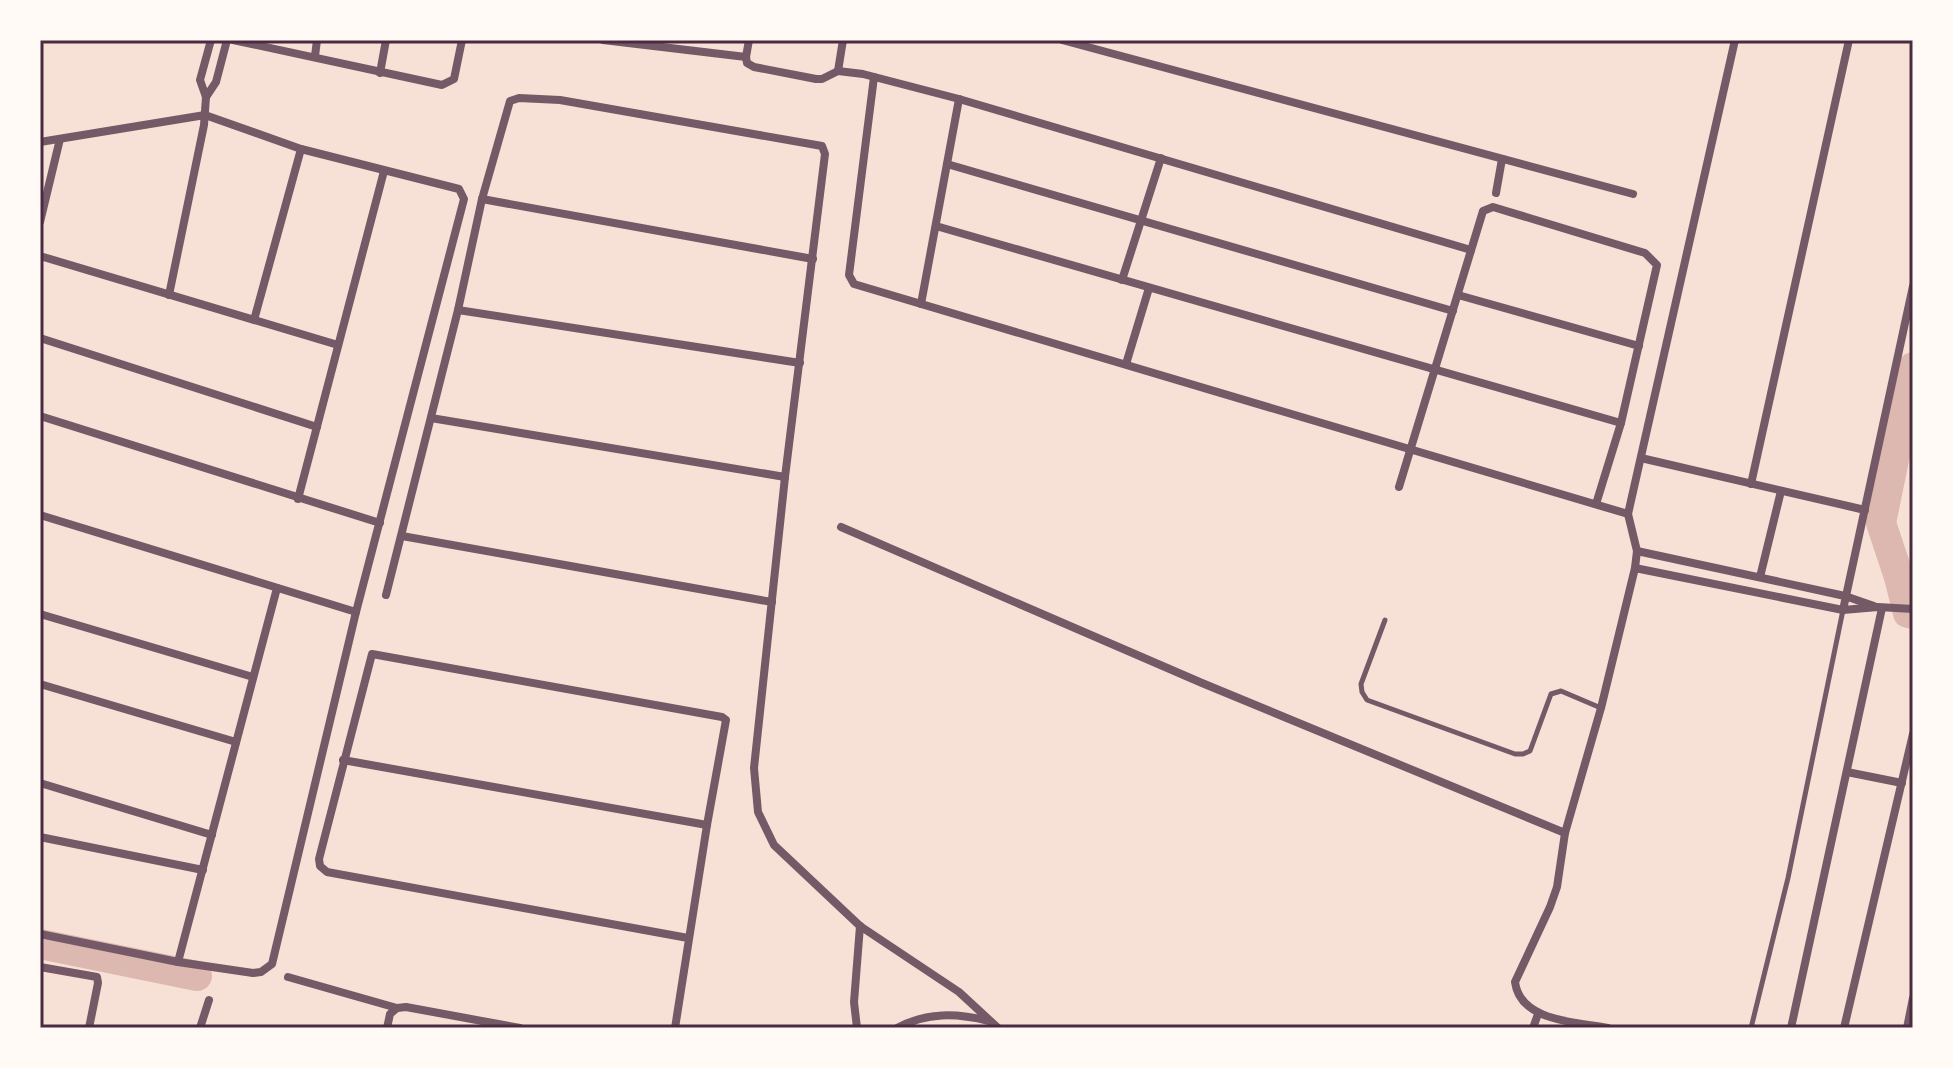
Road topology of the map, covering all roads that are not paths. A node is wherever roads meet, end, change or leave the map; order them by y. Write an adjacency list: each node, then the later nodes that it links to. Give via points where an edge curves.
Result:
1 (211, 40): 20 (street, via 200,80)
2 (227, 40): 20 (street, via 216,82)
3 (233, 40): 15 (street)
4 (317, 40): 15 (street)
5 (386, 40): 18 (street)
6 (462, 40): 18 (street, via 454,79 442,85)
7 (603, 40): 14 (street)
8 (680, 40): 14 (street)
9 (749, 40): 16 (street)
10 (843, 40): 17 (street)
11 (1062, 40): 27 (street)
12 (1735, 40): 59 (street)
13 (1849, 40): 61 (street)
14 (679, 50): 16 (street)
15 (315, 56): 18 (street)
16 (746, 57): 17 (street, via 754,67 816,79)
17 (838, 71): 19 (street)
18 (380, 73)
19 (874, 77): 21 (street); 44 (street, via 849,275 854,284)
20 (206, 97): 22 (street)
21 (959, 99): 26 (street); 28 (street)
22 (205, 115): 23 (street); 25 (street); 42 (street)
23 (60, 139): 24 (street); 34 (street)
24 (40, 142)
25 (301, 149): 29 (street); 47 (street)
26 (1161, 158): 33 (street); 36 (street)
27 (1502, 159): 30 (street); 31 (street)
28 (947, 164): 33 (street); 35 (street)
29 (384, 171): 49 (street); 69 (street, via 459,189 464,199)
30 (1496, 193)
31 (1633, 194)
32 (482, 199): 38 (street); 38 (street, via 507,104 519,98 560,100 819,145 825,154); 45 (street)
33 (1141, 220): 39 (street); 46 (street)
34 (40, 222)
35 (936, 226): 39 (street); 44 (street)
36 (1471, 250): 43 (street); 50 (street, via 1483,211 1498,207 1645,253 1657,265 1657,275)
37 (40, 256): 42 (street)
38 (813, 259): 51 (street)
39 (1122, 280): 41 (street)
40 (1913, 286): 66 (street)
41 (1149, 288): 52 (street); 53 (street)
42 (169, 295): 47 (street)
43 (1458, 295): 46 (street); 50 (street)
44 (921, 304): 52 (street)
45 (458, 310): 51 (street); 55 (street)
46 (1453, 311): 53 (street)
47 (254, 320): 49 (street)
48 (40, 338): 57 (street)
49 (338, 345): 57 (street)
50 (1639, 346): 56 (street)
51 (800, 363): 60 (street)
52 (1126, 364): 58 (street)
53 (1434, 371): 56 (street); 58 (street)
54 (40, 416): 64 (street)
55 (431, 418): 60 (street); 71 (street)
56 (1621, 423): 65 (street)
57 (317, 427): 64 (street)
58 (1410, 449): 62 (street); 65 (street)
59 (1641, 458): 61 (street); 67 (street)
60 (785, 477): 80 (street)
61 (1751, 484): 63 (street)
62 (1399, 487)
63 (1781, 491): 66 (street); 75 (street)
64 (298, 499): 69 (street)
65 (1596, 504): 67 (street)
66 (1865, 510): 79 (street)
67 (1628, 514): 72 (street)
68 (40, 515): 77 (street)
69 (380, 523): 84 (street)
70 (841, 527): 97 (street)
71 (402, 536): 78 (street); 80 (street)
72 (1637, 551): 73 (street); 74 (street)
73 (1699, 565): 75 (street); 76 (street)
74 (1635, 568): 76 (street); 89 (street)
75 (1760, 577): 79 (street)
76 (1697, 580): 83 (street)
77 (277, 588): 84 (street); 87 (street)
78 (386, 595)
79 (1845, 596): 81 (street); 83 (street)
80 (772, 602): 101 (street, via 754,768 758,812 774,845)
81 (1882, 609): 82 (street); 83 (street); 93 (street)
82 (1912, 609)
83 (1843, 610): 122 (lane)
84 (356, 612): 104 (street, via 272,964 253,973)
85 (40, 614): 87 (street)
86 (1385, 620): 89 (lane, via 1361,684 1367,700 1515,754 1530,751 1551,694 1561,691)
87 (253, 677): 91 (street)
88 (40, 684): 91 (street)
89 (1601, 708): 97 (street)
90 (1913, 734): 95 (street)
91 (236, 742): 98 (street)
92 (343, 760): 96 (street); 96 (street, via 372,654 722,717 726,723); 103 (street, via 319,859 327,872)
93 (1847, 772): 95 (street); 123 (street)
94 (40, 783): 98 (street)
95 (1902, 783): 124 (street)
96 (707, 825): 103 (street)
97 (1565, 833): 110 (street, via 1557,887 1515,982 1524,1002)
98 (212, 835): 100 (street)
99 (40, 837): 100 (street)
100 (203, 870): 104 (street)
101 (860, 926): 111 (street, via 959,992); 117 (street)
102 (40, 934): 104 (street)
103 (688, 938): 116 (street)
104 (178, 962)
105 (40, 967): 112 (street, via 97,977)
106 (288, 977): 109 (street)
107 (1913, 998): 125 (street)
108 (209, 1000): 113 (street)
109 (397, 1008): 114 (street); 115 (street)
110 (1538, 1014): 120 (street); 121 (street)
111 (989, 1021): 118 (street, via 963,1014 935,1015); 119 (street)
112 (89, 1028)
113 (200, 1028)
114 (387, 1028)
115 (520, 1028)
116 (675, 1028)
117 (857, 1028)
118 (897, 1028)
119 (998, 1028)
120 (1533, 1028)
121 (1608, 1028)
122 (1751, 1028)
123 (1791, 1028)
124 (1844, 1028)
125 (1907, 1028)

